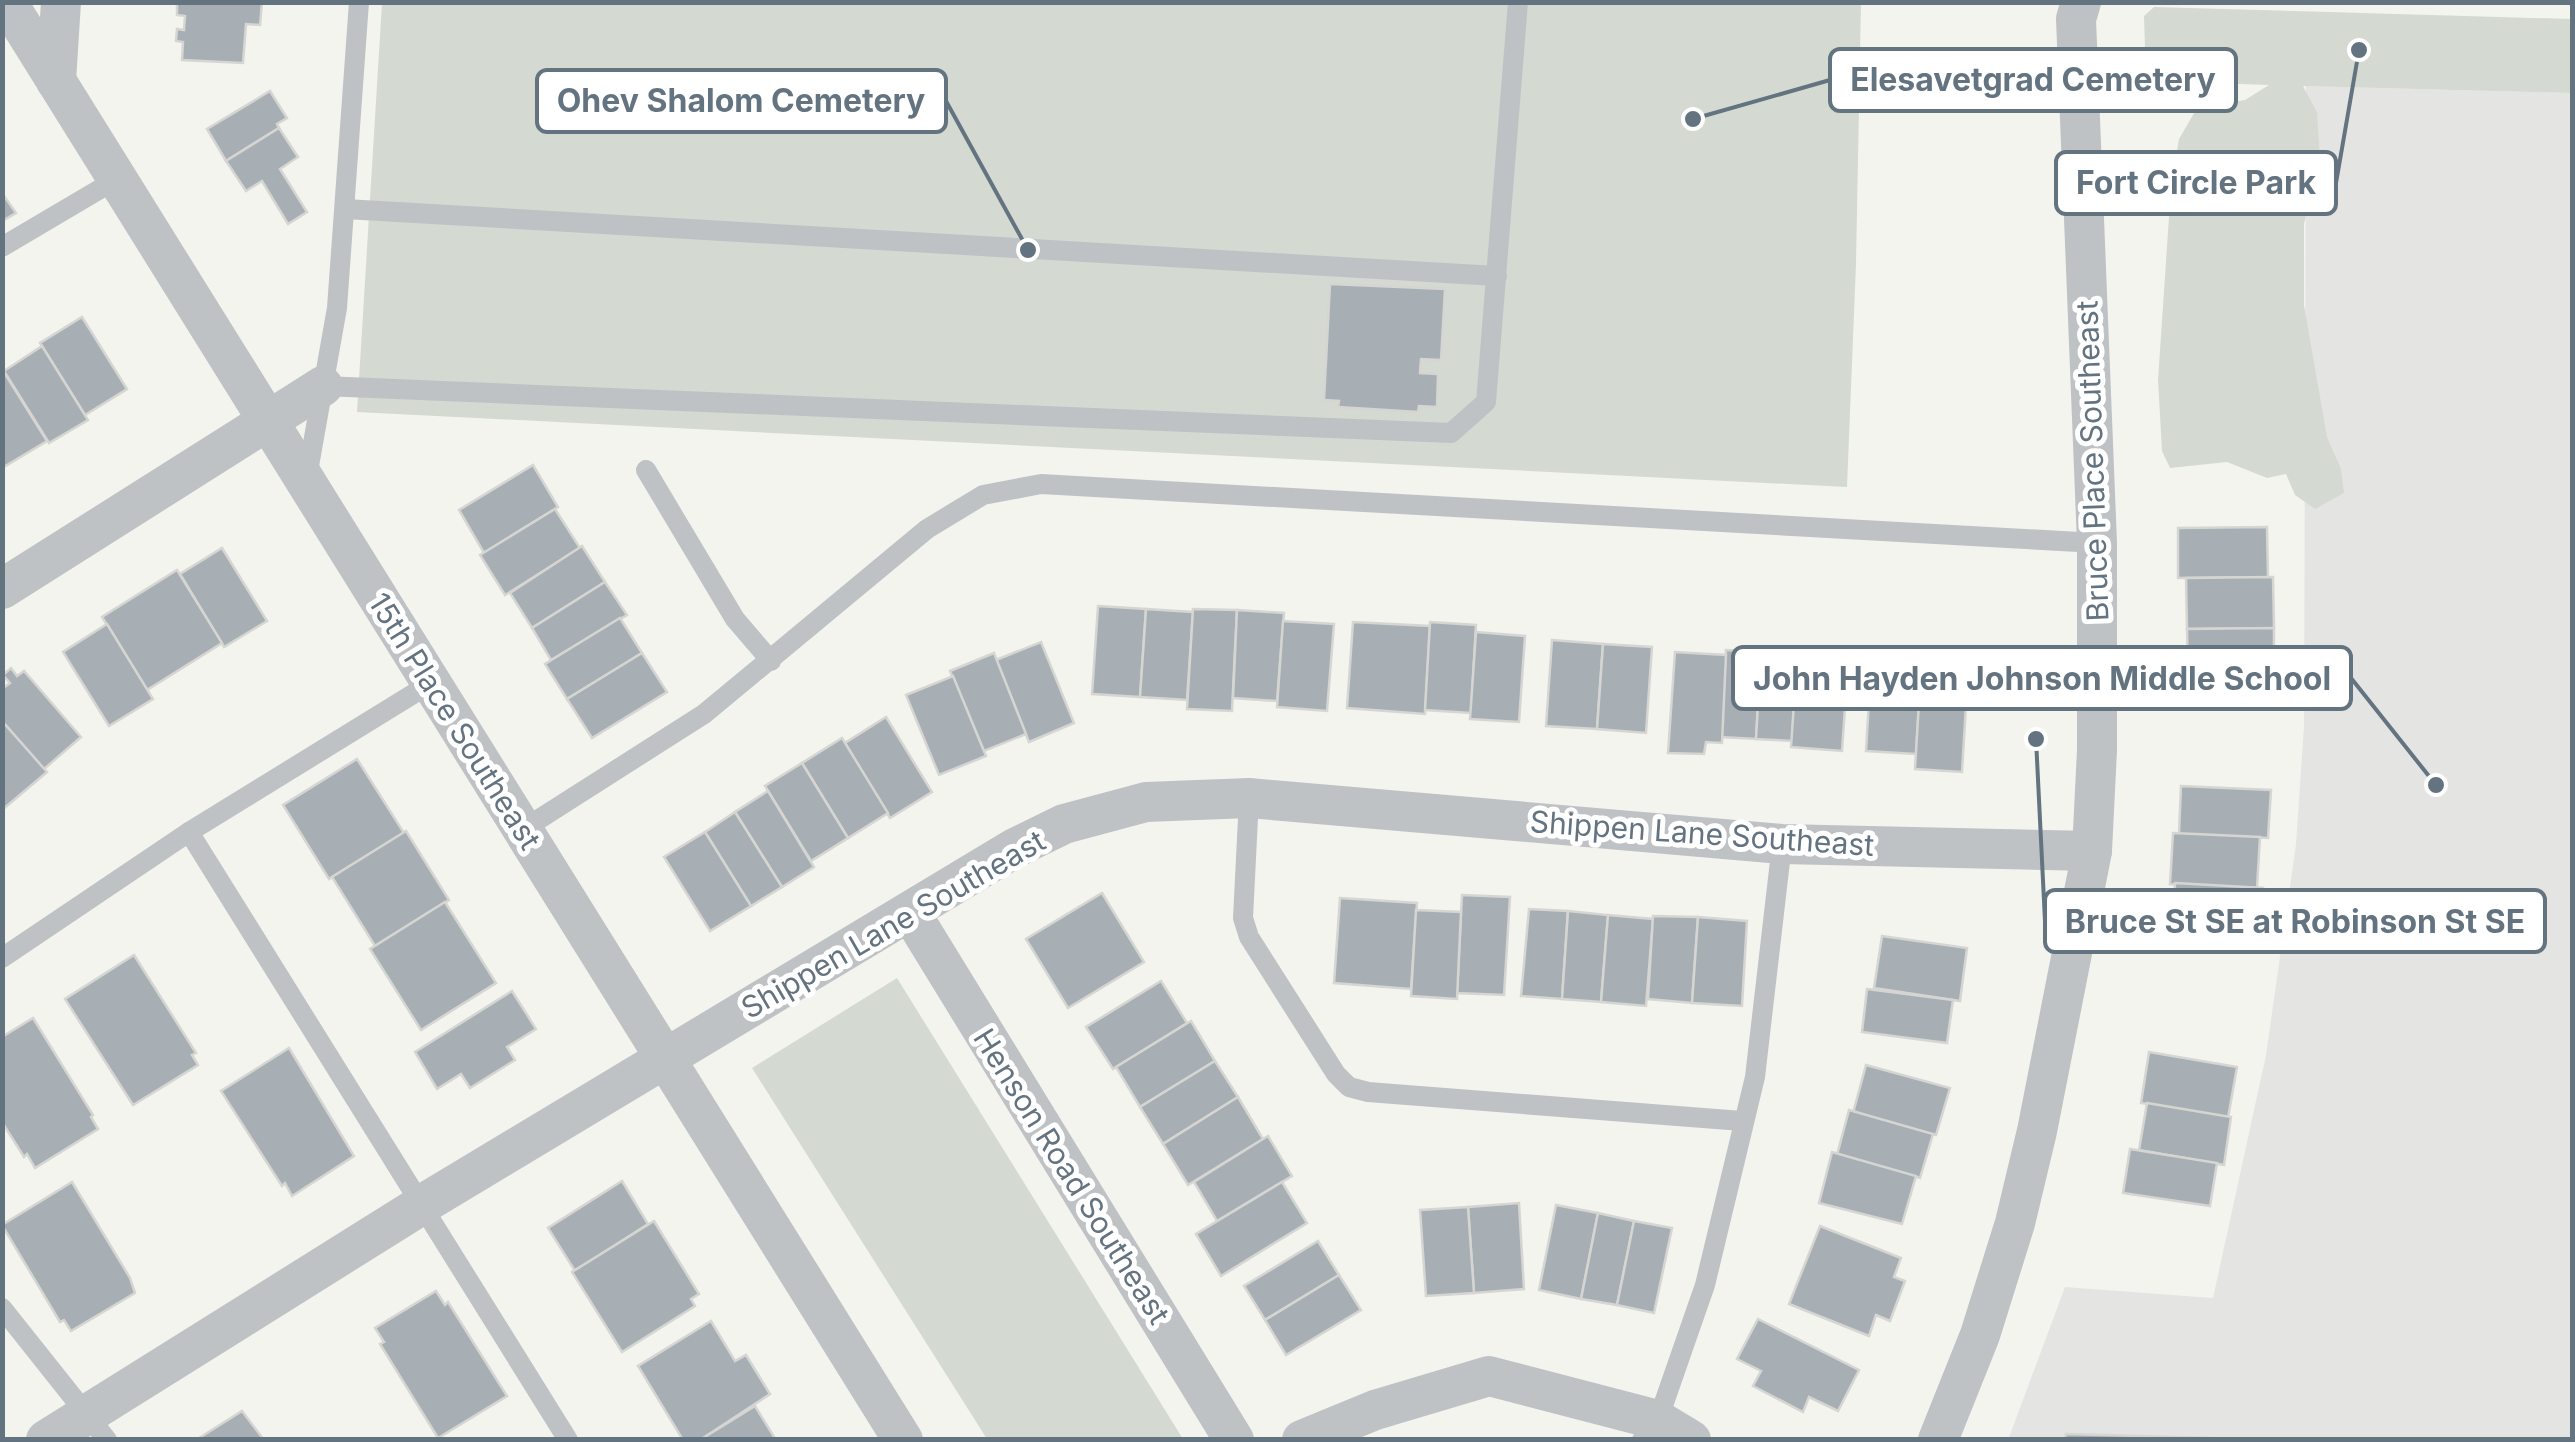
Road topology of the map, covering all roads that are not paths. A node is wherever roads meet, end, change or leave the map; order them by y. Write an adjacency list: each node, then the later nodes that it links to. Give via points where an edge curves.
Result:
1 (7, 2): 6 (street, 15th Place Southeast)
2 (61, 2): 6 (street)
3 (359, 2): 8 (lane)
4 (1518, 2): 10 (lane)
5 (2080, 2): 15 (street, Bruce Place Southeast)
6 (56, 81): 7 (street, 15th Place Southeast)
7 (116, 179): 9 (lane); 12 (street, 15th Place Southeast)
8 (345, 209): 10 (lane); 11 (lane)
9 (2, 248)
10 (1498, 276): 11 (lane, via 1486,402 1450,433)
11 (323, 386): 12 (street); 14 (lane)
12 (268, 423): 14 (street, 15th Place Southeast); 16 (street)
13 (646, 470): 17 (lane, via 736,619)
14 (306, 484): 18 (street, 15th Place Southeast)
15 (2097, 543): 17 (lane, via 1041,484 983,495 927,529); 23 (street, Bruce Place Southeast)
16 (2, 589)
17 (770, 662): 20 (lane, via 704,714)
18 (432, 683): 20 (street, 15th Place Southeast); 21 (lane)
19 (1248, 798): 22 (street, Shippen Lane Southeast); 24 (street, Shippen Lane Southeast, via 1146,802 1064,824); 27 (lane, via 1249,937 1349,1087)
20 (522, 830): 26 (street, 15th Place Southeast)
21 (189, 832): 25 (lane); 28 (lane)
22 (1782, 844): 23 (street, Shippen Lane Southeast); 27 (lane, via 1755,1077)
23 (2092, 851): 37 (street, Bruce Place Southeast, via 2015,1223)
24 (910, 912): 26 (street, Shippen Lane Southeast); 35 (street, Henson Road Southeast)
25 (2, 958)
26 (666, 1058): 28 (street, Shippen Lane Southeast); 34 (street, 15th Place Southeast)
27 (1742, 1121): 31 (lane)
28 (423, 1204): 30 (street, Shippen Lane Southeast); 33 (lane)
29 (2, 1308): 30 (lane)
30 (97, 1427): 32 (street, Shippen Lane Southeast)
31 (1663, 1433): 36 (street, via 1489,1376)
32 (46, 1440)
33 (568, 1440)
34 (904, 1440)
35 (1234, 1440)
36 (1302, 1440)
37 (1938, 1440)

